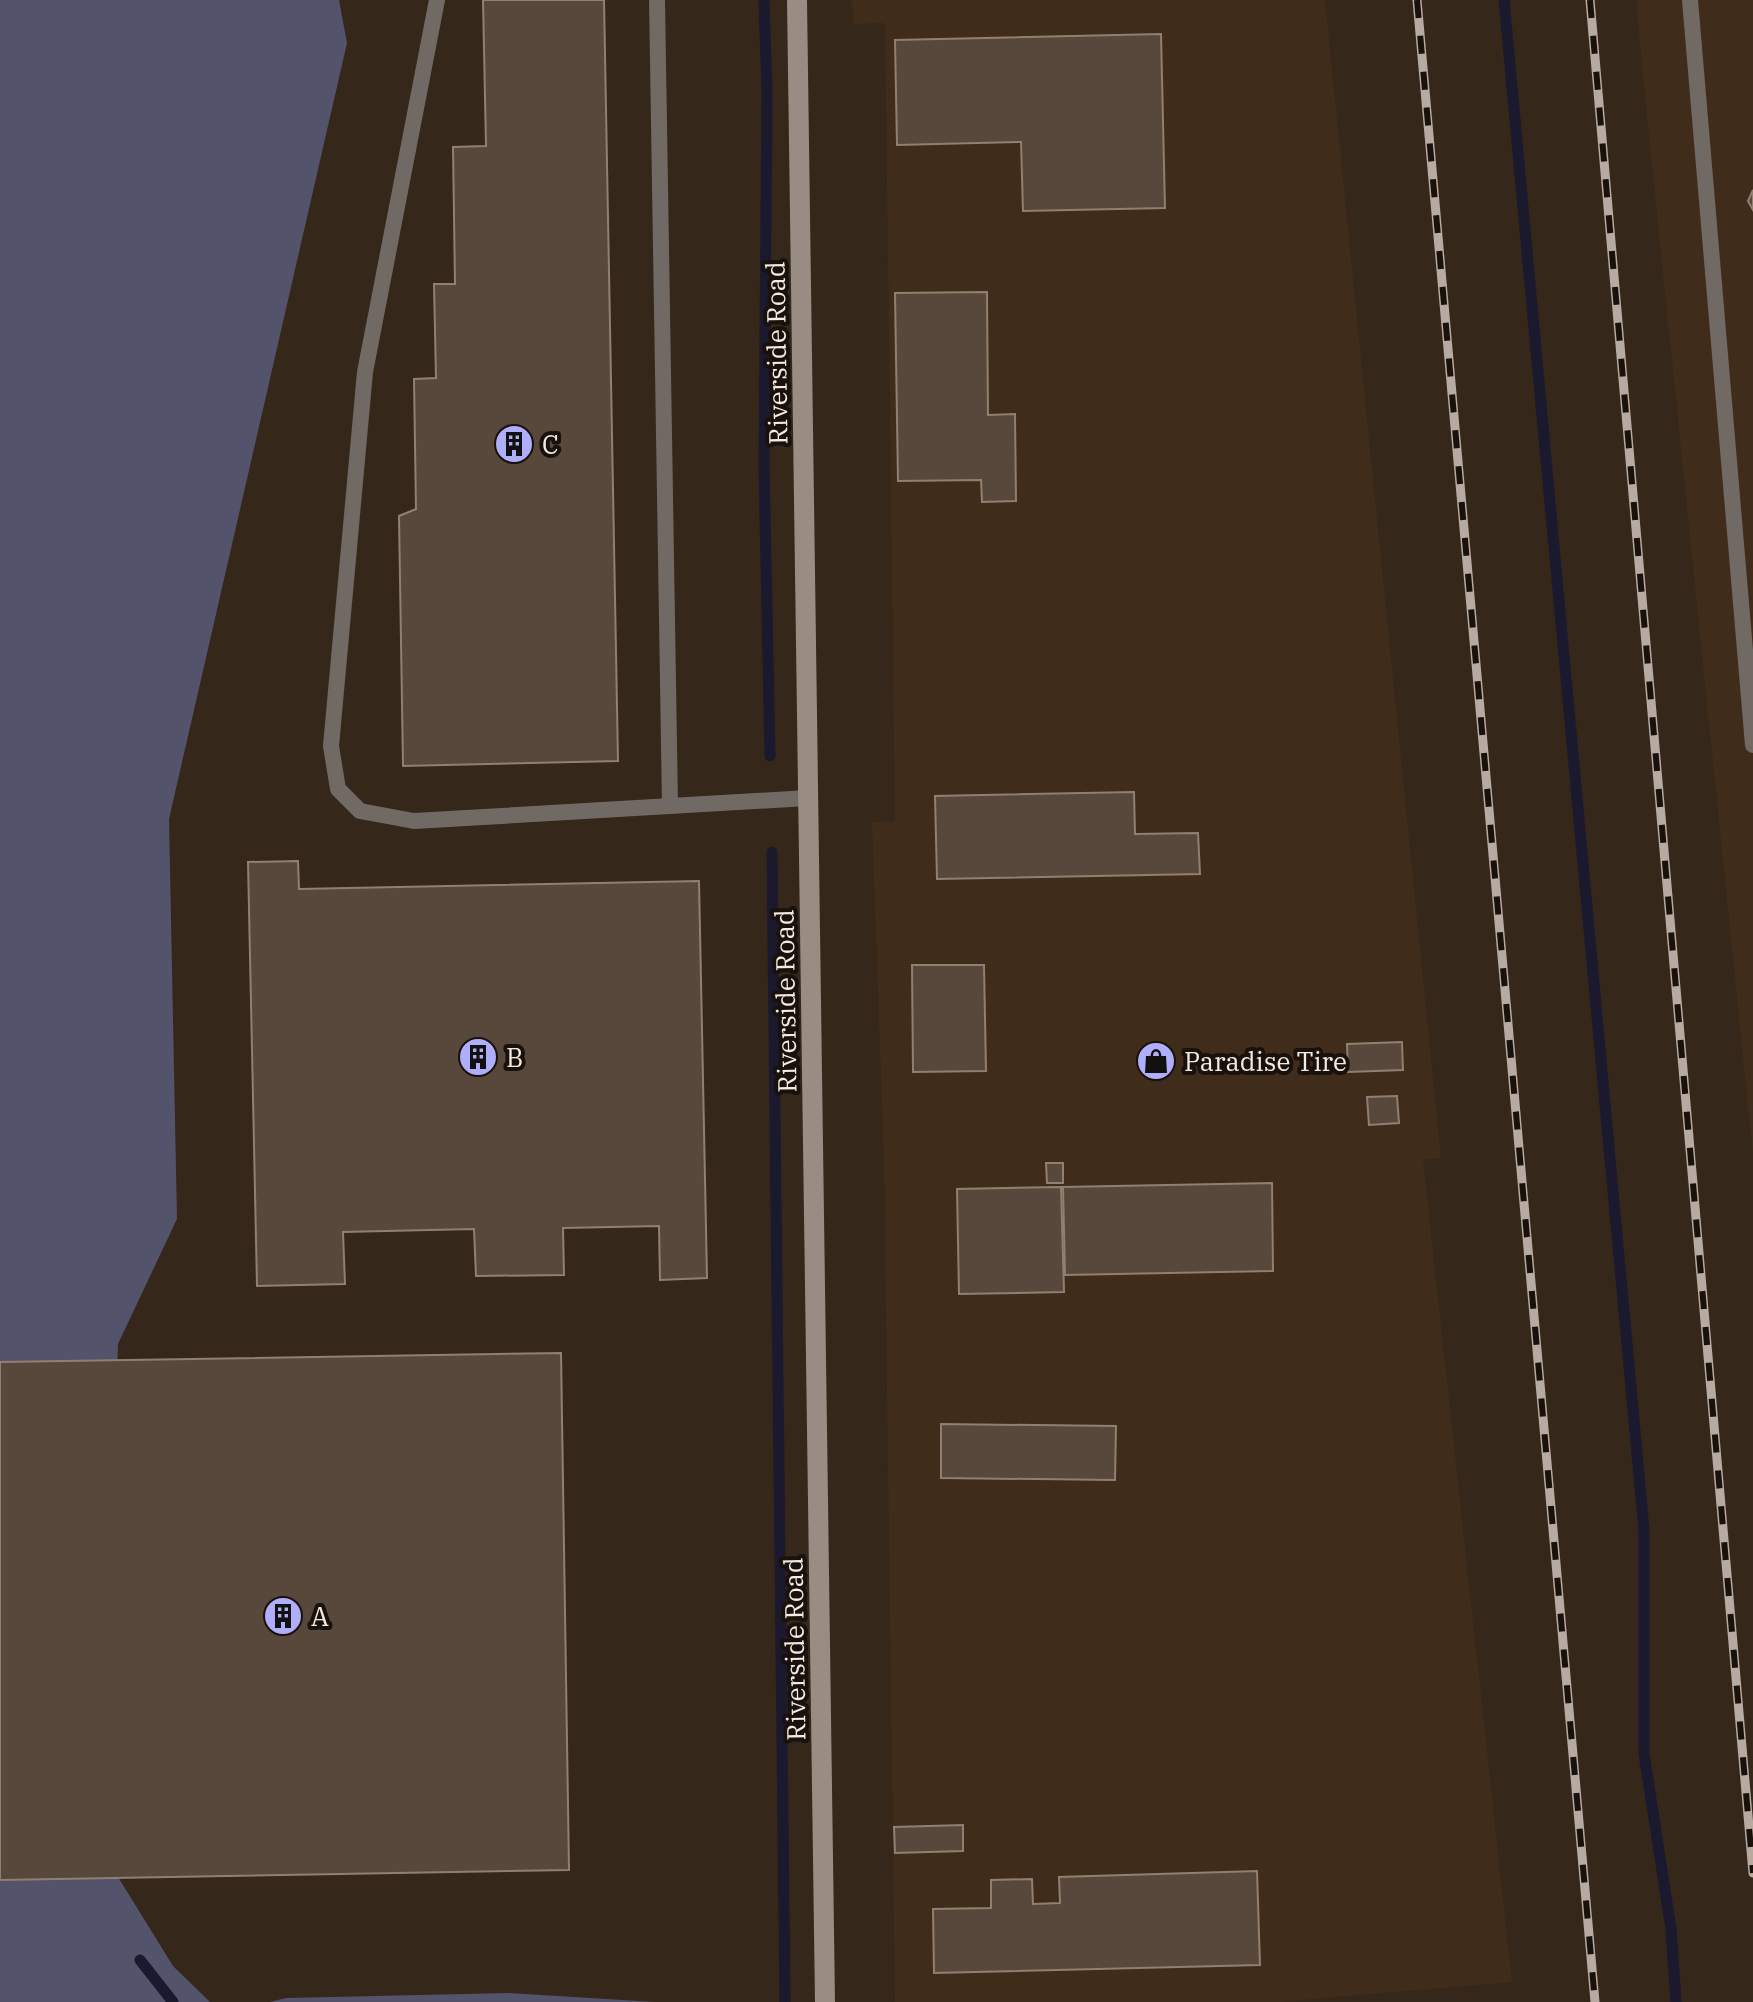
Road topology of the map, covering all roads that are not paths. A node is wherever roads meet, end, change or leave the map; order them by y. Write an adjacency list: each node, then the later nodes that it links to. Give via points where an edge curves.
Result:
1 (437, 0): 7 (lane, via 365,372 331,746 338,789 360,811 414,821)
2 (657, 0): 7 (lane)
3 (797, 0): 6 (street, Riverside Road)
4 (1690, 0): 5 (lane)
5 (1753, 745)
6 (808, 798): 7 (lane); 8 (street, Riverside Road)
7 (670, 806)
8 (825, 2002)

